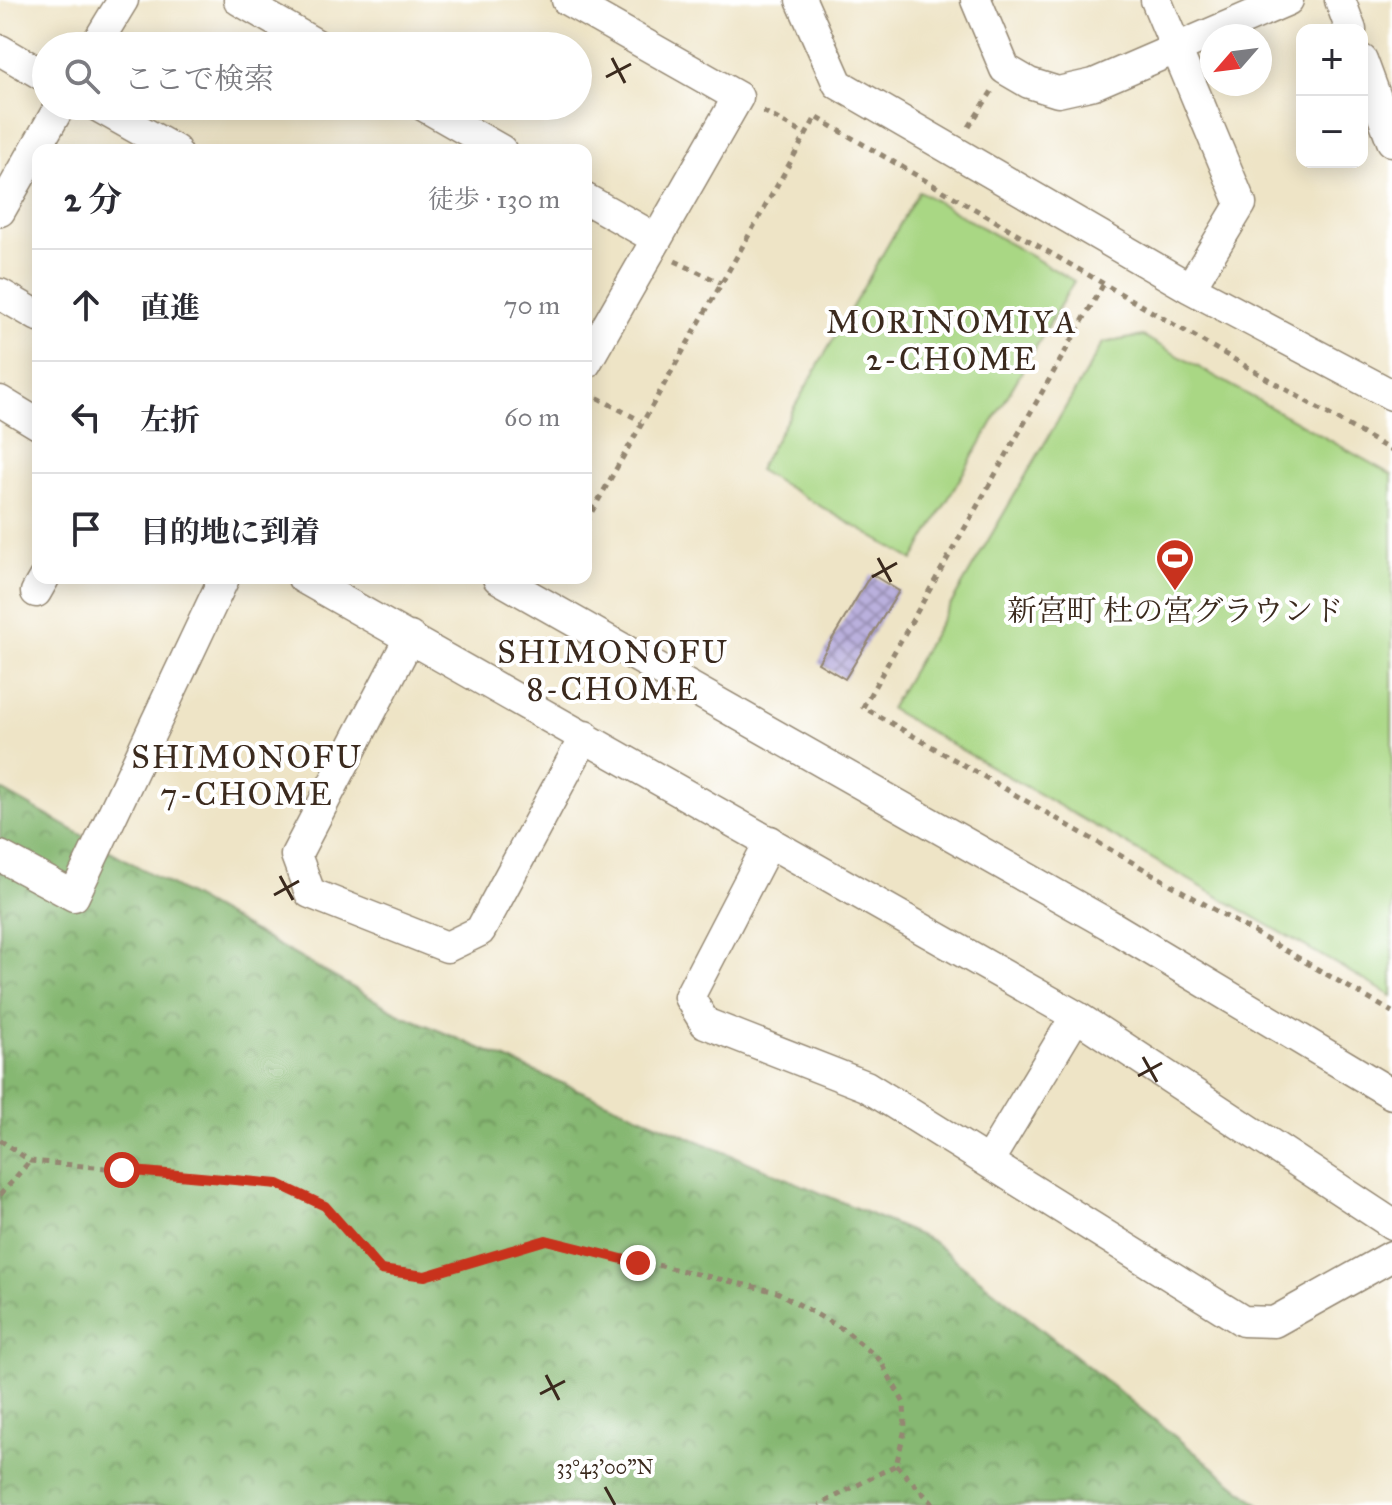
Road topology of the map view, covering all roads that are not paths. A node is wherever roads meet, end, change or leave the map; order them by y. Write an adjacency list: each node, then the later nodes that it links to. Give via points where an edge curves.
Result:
1 (123, 0): 10 (street)
2 (239, 0): 11 (street)
3 (567, 0): 26 (street, via 738,97)
4 (801, 0): 27 (street, via 838,84)
5 (976, 0): 12 (street, via 1005,69 1058,92 1094,84)
6 (1156, 0): 12 (street)
7 (1288, 0): 12 (street)
8 (1340, 0): 9 (street)
9 (1349, 24)
10 (104, 32)
11 (295, 32)
12 (1176, 48): 27 (street, via 1241,204)
13 (0, 50): 14 (street)
14 (32, 69)
15 (1368, 76): 19 (street)
16 (52, 120): 20 (street)
17 (122, 120): 21 (street)
18 (448, 120): 22 (street)
19 (1392, 141)
20 (38, 144)
21 (164, 144)
22 (490, 144)
23 (32, 155): 25 (street)
24 (592, 203): 26 (street)
25 (0, 211)
26 (652, 243): 30 (street)
27 (1190, 288): 31 (street)
28 (0, 294): 29 (street)
29 (32, 313)
30 (592, 352)
31 (1392, 395)
32 (0, 401): 33 (street)
33 (32, 420)
34 (221, 584): 40 (street, via 74,896)
35 (314, 584): 37 (street)
36 (509, 584): 42 (street, via 1108,924)
37 (410, 637): 38 (street); 38 (street, via 296,855 310,893 447,947 480,931)
38 (585, 736): 39 (street)
39 (770, 841): 41 (street); 43 (street, via 689,997 705,1023 866,1086)
40 (0, 856)
41 (1076, 1016): 43 (street); 44 (street)
42 (1392, 1094)
43 (989, 1160): 45 (street, via 1243,1321 1274,1322)
44 (1392, 1224)
45 (1392, 1256)

